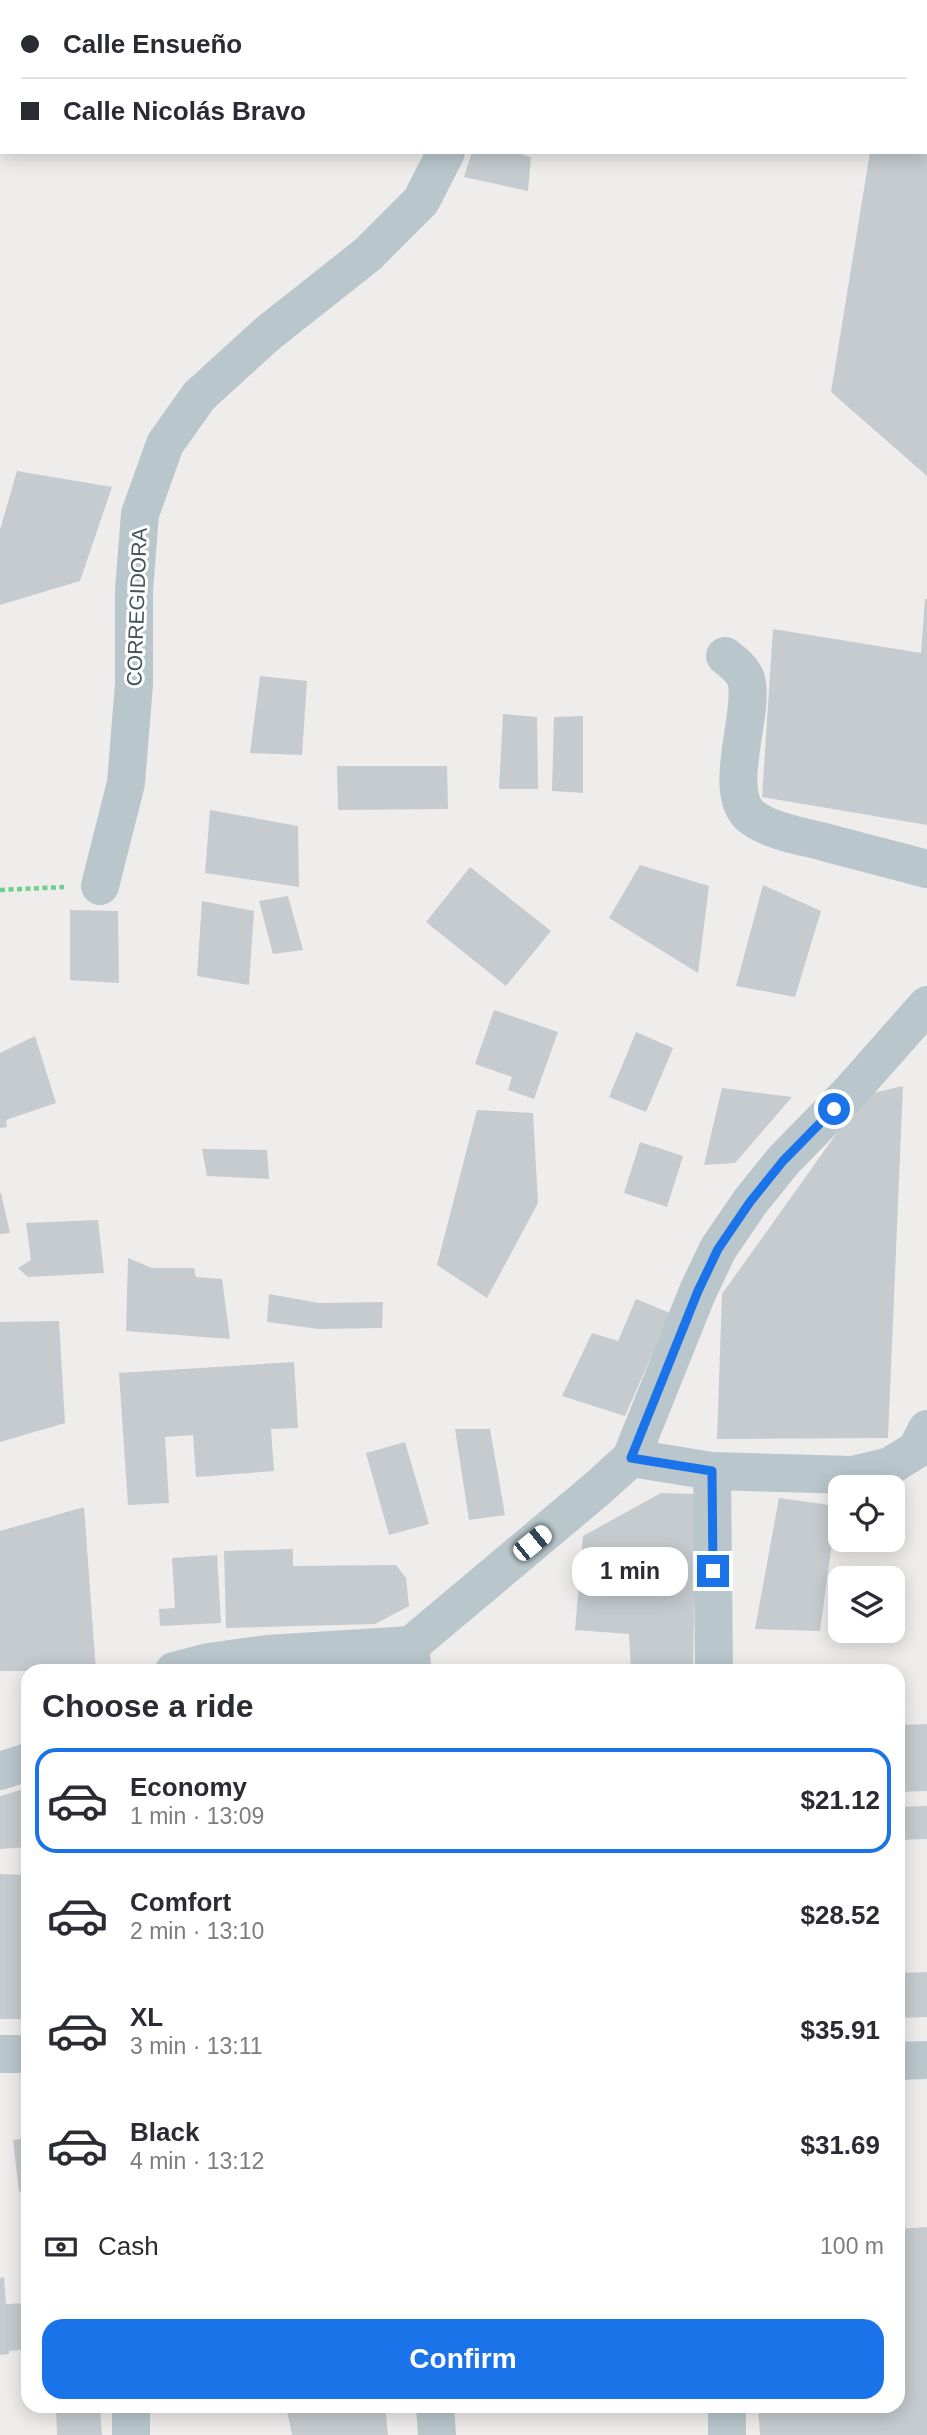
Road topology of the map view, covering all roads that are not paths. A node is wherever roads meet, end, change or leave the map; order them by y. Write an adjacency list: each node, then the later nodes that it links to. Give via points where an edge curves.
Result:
1 (445, 154): 4 (street, CORREGIDORA, via 421,201 368,254 267,334 199,396 165,444 140,514 126,783)
2 (725, 656): 3 (street, via 746,680 738,783 751,817 791,834)
3 (927, 869)
4 (100, 886)
5 (927, 1005): 7 (street, via 783,1161 718,1249)
6 (927, 1429): 8 (street, via 916,1450 890,1466 853,1475)
7 (631, 1458): 8 (street); 9 (street)
8 (712, 1471): 11 (street)
9 (412, 1658): 10 (street, via 267,1654)
10 (201, 1664)
11 (714, 1664)
12 (21, 1764): 13 (street)
13 (0, 1771)
14 (0, 2054): 15 (street)
15 (21, 2054)
16 (927, 2060): 17 (street)
17 (905, 2061)
18 (131, 2413): 21 (street)
19 (435, 2413): 22 (street)
20 (727, 2413): 23 (street)
21 (131, 2435)
22 (437, 2435)
23 (727, 2435)

